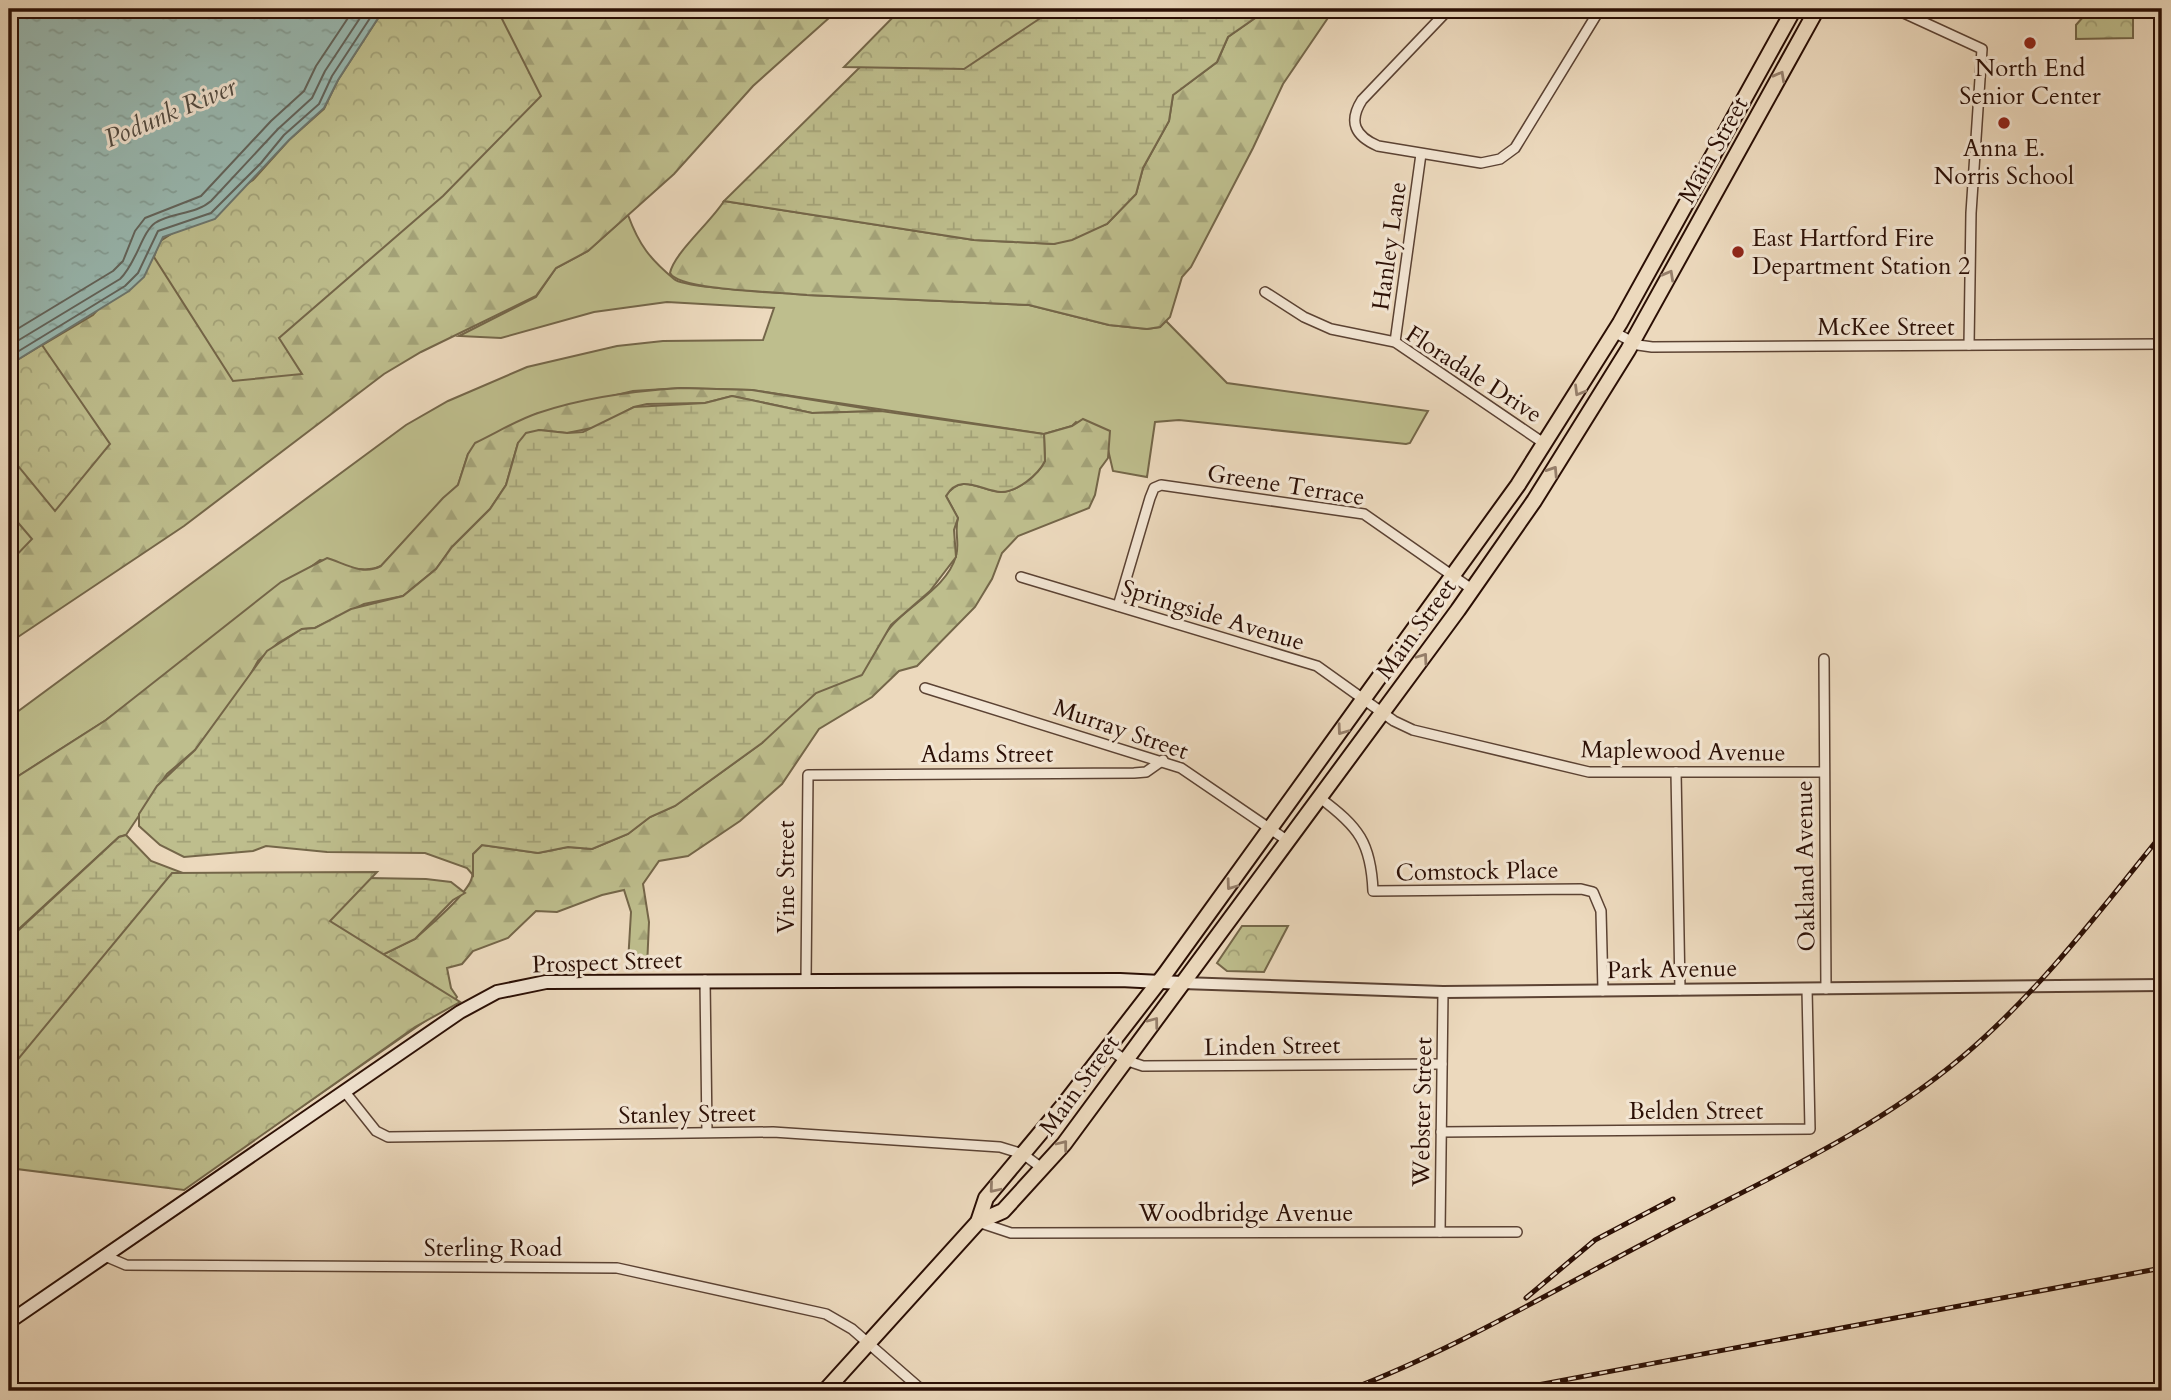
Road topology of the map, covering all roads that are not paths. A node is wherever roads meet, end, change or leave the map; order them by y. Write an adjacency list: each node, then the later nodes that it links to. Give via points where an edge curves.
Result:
1 (1449, 9): 6 (street, via 1353,114 1354,129 1365,141)
2 (1600, 9): 6 (street, via 1515,148 1500,159 1481,163)
3 (1794, 9): 7 (highway, Main Street)
4 (1817, 9): 8 (highway, Main Street, one-way to 4)
5 (1895, 9): 14 (street, via 1982,49 1970,213)
6 (1421, 154): 11 (street, Hanley Lane)
7 (1671, 229): 8 (highway); 10 (highway, Main Street)
8 (1689, 239): 12 (highway, Main Street, one-way to 8)
9 (1265, 292): 11 (street, Floradale Drive, via 1331,329)
10 (1614, 332): 12 (street, McKee Street); 15 (highway, Main Street, one-way to 15)
11 (1395, 342): 15 (street, Floradale Drive)
12 (1632, 342): 14 (street, McKee Street, via 1650,347); 18 (highway, Main Street, one-way to 12, via 1548,480)
13 (2162, 344): 14 (street, McKee Street)
14 (1969, 345)
15 (1545, 444): 17 (highway, Main Street)
16 (1021, 577): 19 (street, Springside Avenue)
17 (1455, 577): 18 (street, Greene Terrace); 19 (street, Greene Terrace, via 1364,514 1171,486 1154,488); 22 (highway, Main Street)
18 (1473, 590): 23 (highway, Main Street, one-way to 18)
19 (1118, 606): 22 (street, Springside Avenue, via 1317,666)
20 (1824, 659): 26 (street, Oakland Avenue)
21 (925, 688): 24 (street, Murray Street)
22 (1365, 699): 23 (street, Springside Avenue); 29 (highway, Main Street, one-way to 29)
23 (1383, 713): 25 (street, Maplewood Avenue, via 1413,730 1576,770); 28 (highway, Main Street)
24 (1163, 760): 27 (street, Adams Street, via 1146,772 1134,773); 29 (street, Murray Street, via 1199,777)
25 (1676, 772): 26 (street, Maplewood Avenue); 38 (street)
26 (1823, 772): 37 (street, Oakland Avenue)
27 (808, 775): 32 (street, Vine Street)
28 (1320, 798): 30 (highway, Main Street); 39 (street, Comstock Place, via 1367,847 1373,891 1593,892 1601,911)
29 (1271, 830): 30 (street, Murray Street); 33 (highway, Main Street, one-way to 33)
30 (1287, 841): 34 (highway, Main Street)
31 (705, 980): 32 (main road, Prospect Street); 44 (main road, Prospect Street, via 546,982 506,989 474,1003); 45 (street)
32 (806, 980): 33 (main road, Prospect Street)
33 (1159, 982): 34 (main road, Prospect Street); 41 (highway, Main Street)
34 (1182, 983): 40 (street, Park Avenue); 42 (highway, Main Street, one-way to 34)
35 (2162, 985): 37 (street, Park Avenue)
36 (1807, 989): 37 (street, Park Avenue); 38 (street, Park Avenue); 46 (street, Belden Street, via 1810,1129)
37 (1826, 989)
38 (1680, 990): 39 (street, Park Avenue)
39 (1603, 991): 40 (street, Park Avenue)
40 (1444, 992): 43 (street, Webster Street)
41 (1108, 1048): 42 (street, Linden Street); 47 (highway, Main Street)
42 (1125, 1060): 43 (street, Linden Street, via 1146,1066); 48 (highway, Main Street, one-way to 42)
43 (1442, 1063): 46 (street, Webster Street)
44 (345, 1092): 45 (street, Stanley Street, via 376,1131 388,1137); 52 (main road, Prospect Street)
45 (707, 1132): 47 (street, Stanley Street, via 1000,1147)
46 (1441, 1132): 50 (street, Webster Street)
47 (1023, 1154): 48 (street, Stanley Street); 49 (highway, Main Street, one-way to 49, via 986,1198)
48 (1043, 1169): 49 (highway, Main Street, via 1003,1211)
49 (978, 1222): 50 (street, Woodbridge Avenue, via 1011,1233); 54 (highway, Main Street)
50 (1440, 1232): 51 (street, Woodbridge Avenue)
51 (1517, 1232)
52 (105, 1256): 53 (main road, Prospect Street); 54 (street, Sterling Road, via 126,1265 617,1268 826,1314)
53 (9, 1322)
54 (868, 1343): 55 (highway, Main Street); 56 (street, Sterling Road)
55 (825, 1391)
56 (923, 1391)

